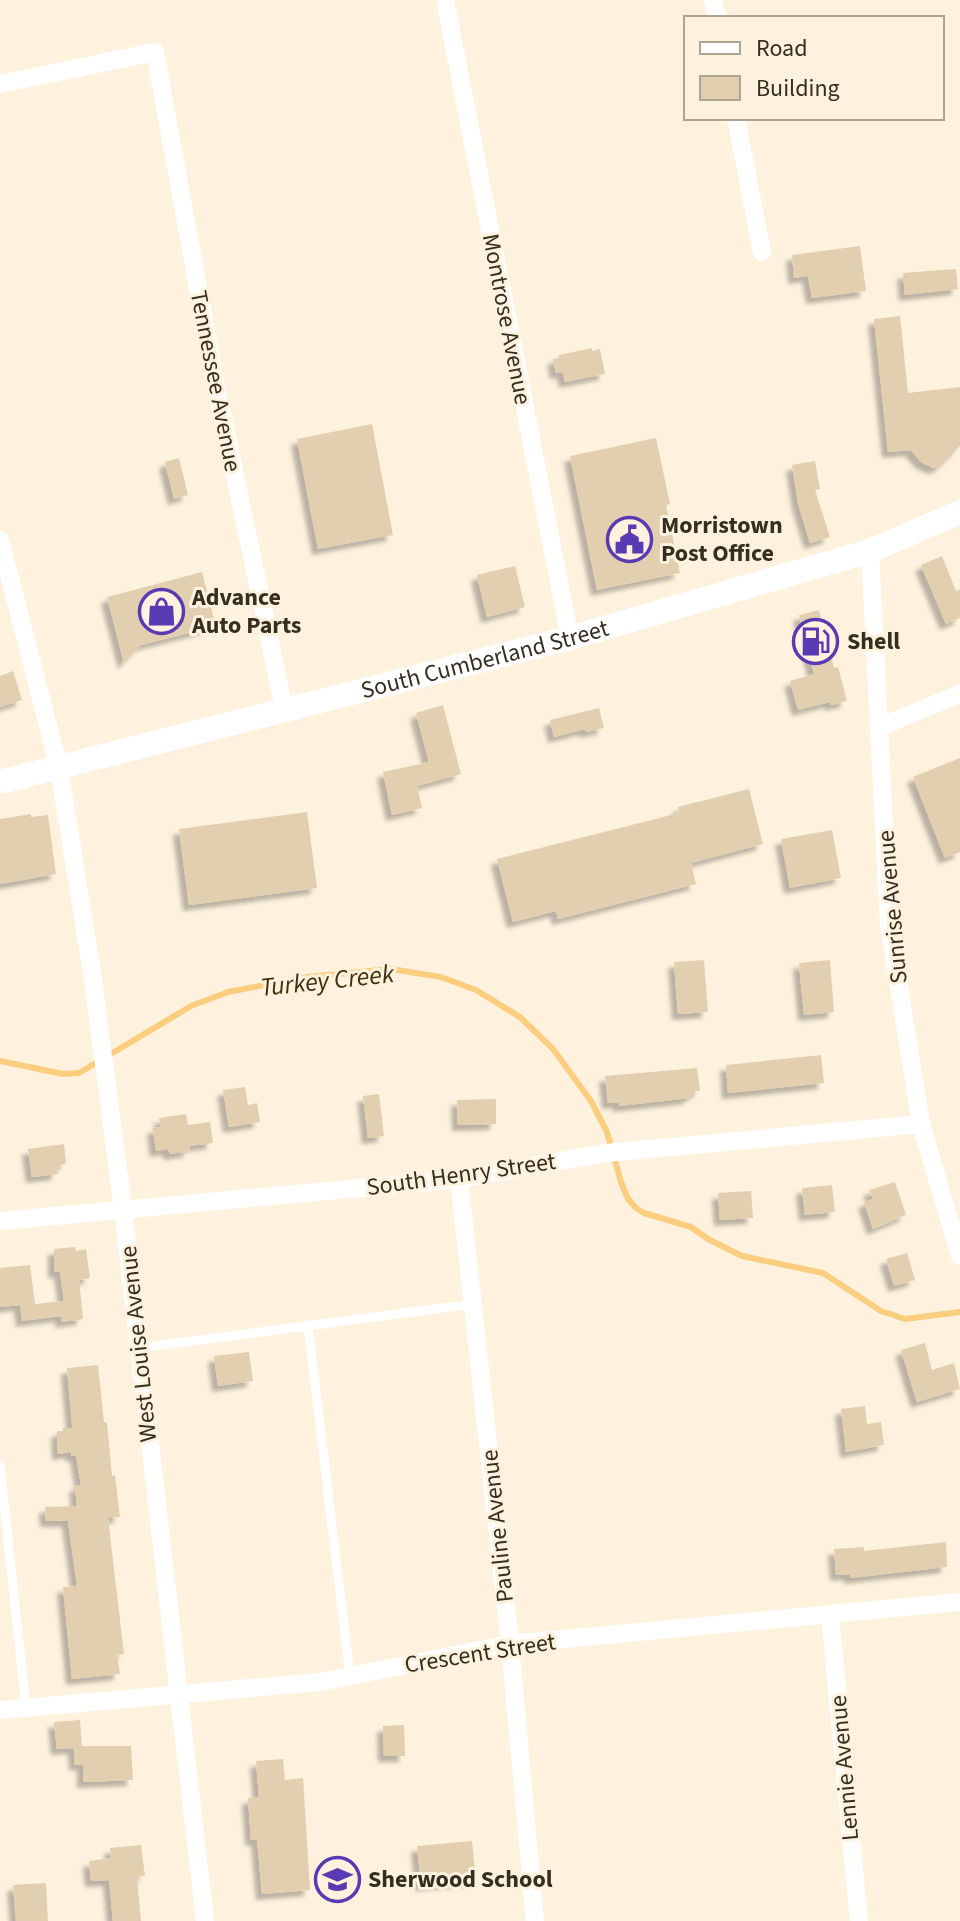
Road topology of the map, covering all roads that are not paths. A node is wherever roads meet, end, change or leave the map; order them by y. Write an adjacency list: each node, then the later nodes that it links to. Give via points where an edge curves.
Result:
1 (445, 0): 8 (street, Montrose Avenue)
2 (0, 84): 10 (street, Tennessee Avenue, via 155,52 215,381)
3 (736, 120): 4 (street)
4 (762, 252)
5 (960, 512): 7 (main road, South Cumberland Street)
6 (0, 540): 12 (street, West Louise Avenue)
7 (870, 551): 8 (main road, South Cumberland Street); 11 (street, Sunrise Avenue)
8 (570, 638): 10 (main road, South Cumberland Street)
9 (960, 694): 11 (street)
10 (284, 708): 12 (main road, South Cumberland Street)
11 (879, 727): 14 (street, Sunrise Avenue, via 889,924)
12 (59, 768): 13 (main road, South Cumberland Street); 16 (street, West Louise Avenue)
13 (0, 782)
14 (921, 1124): 15 (street, South Henry Street, via 606,1153); 18 (street, Sunrise Avenue)
15 (459, 1179): 16 (street, South Henry Street); 19 (street, Pauline Avenue)
16 (123, 1208): 17 (street, South Henry Street); 21 (street, West Louise Avenue)
17 (0, 1221)
18 (960, 1256)
19 (473, 1304): 20 (lane); 25 (street, Pauline Avenue)
20 (308, 1325): 21 (lane); 26 (lane)
21 (139, 1348): 27 (street, West Louise Avenue)
22 (0, 1465): 28 (lane)
23 (960, 1602): 24 (street, Crescent Street)
24 (830, 1614): 25 (street, Crescent Street); 32 (street, Lennie Avenue)
25 (510, 1644): 26 (street, Crescent Street); 31 (street, Pauline Avenue)
26 (350, 1676): 27 (street, Crescent Street)
27 (178, 1694): 28 (street, Crescent Street); 30 (street, West Louise Avenue)
28 (26, 1708): 29 (street, Crescent Street)
29 (0, 1710)
30 (205, 1921)
31 (535, 1921)
32 (859, 1921)

